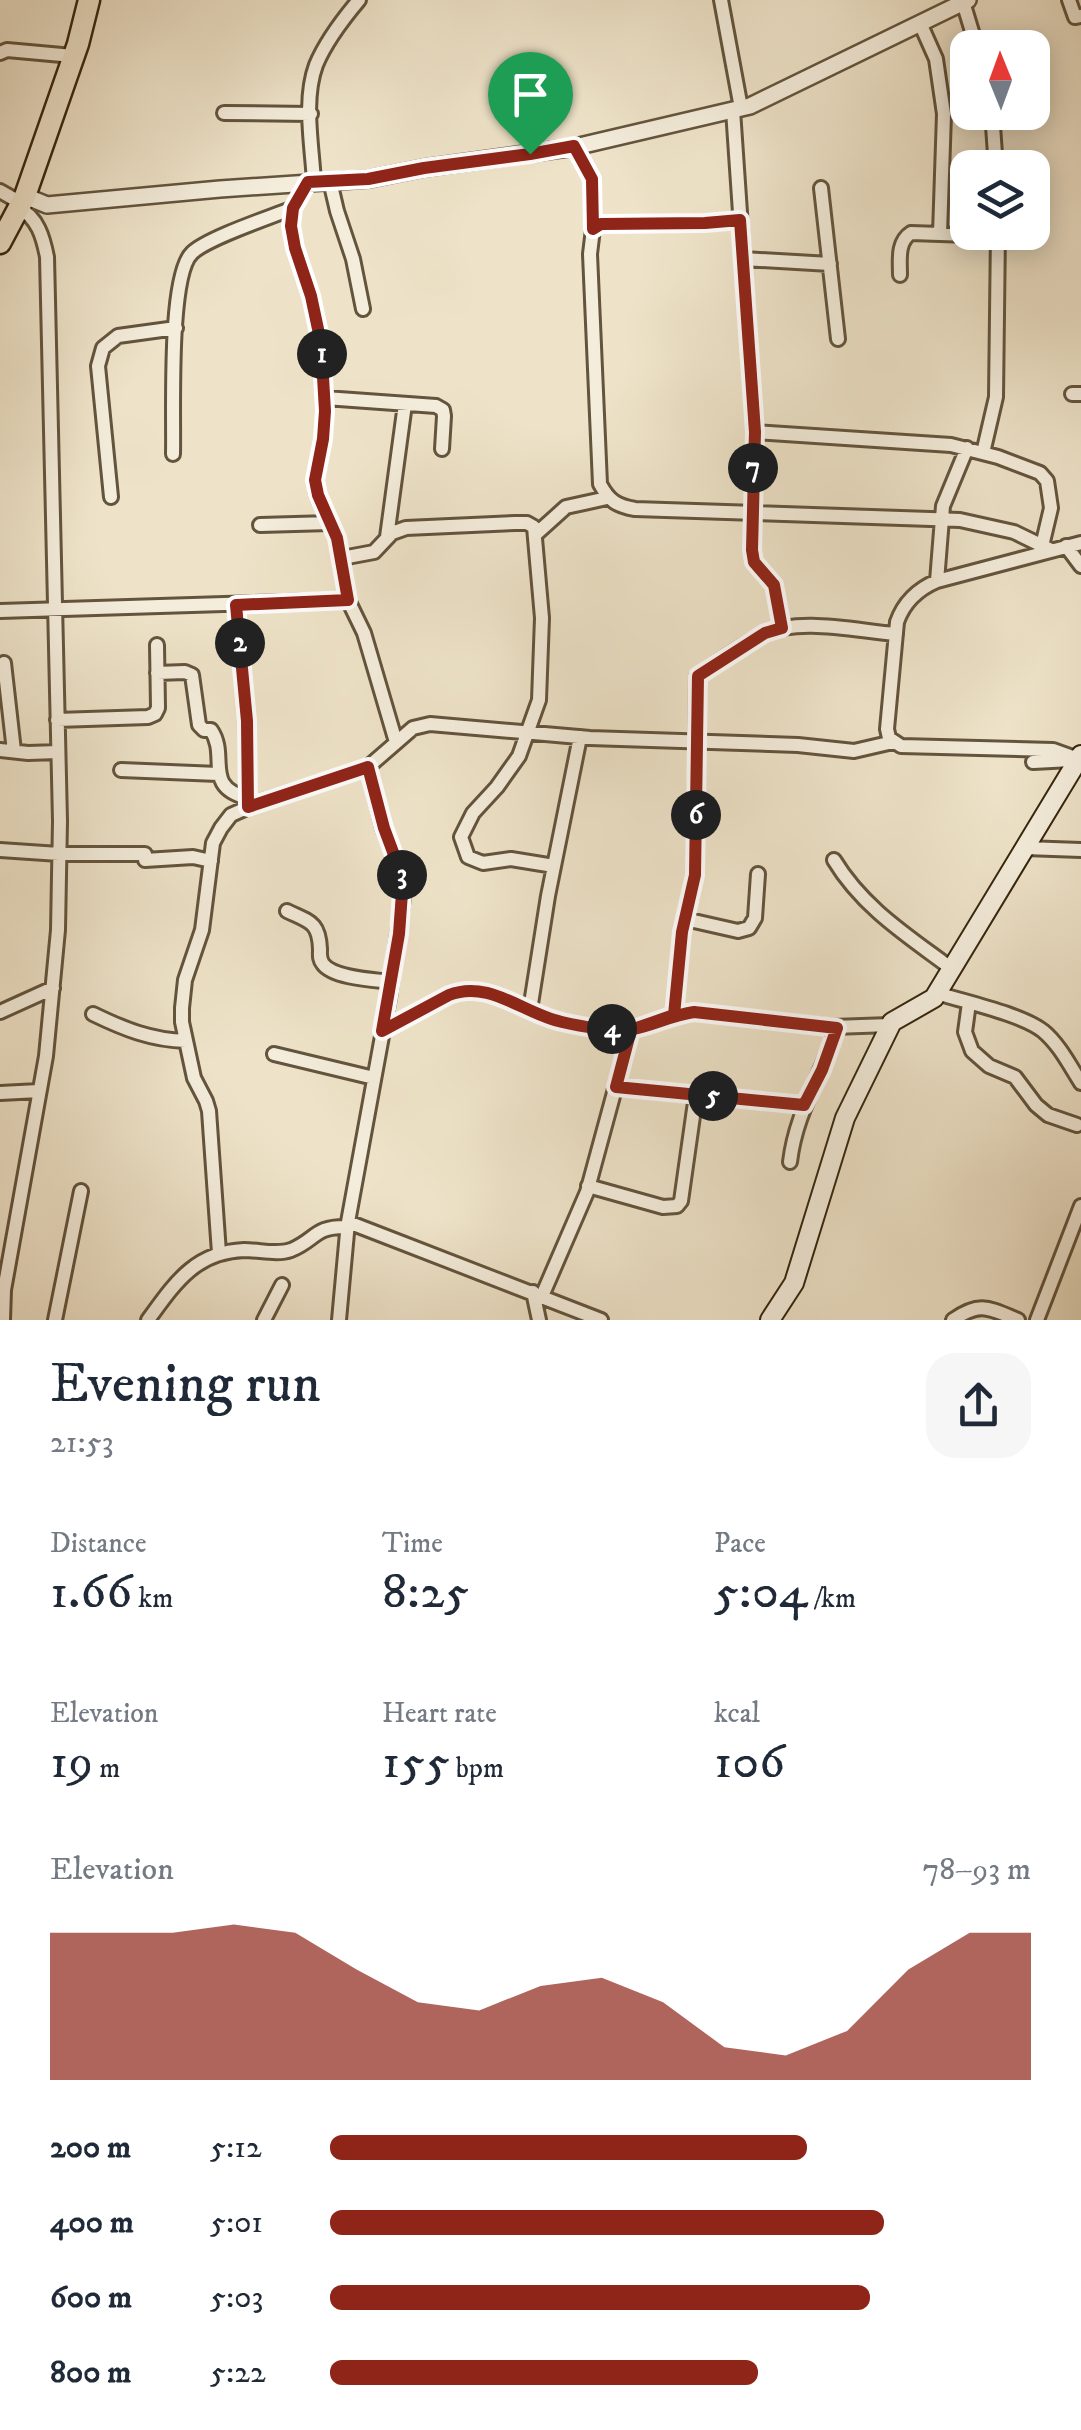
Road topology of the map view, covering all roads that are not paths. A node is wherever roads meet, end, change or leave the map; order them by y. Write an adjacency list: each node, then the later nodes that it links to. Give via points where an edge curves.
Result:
1 (89, 0): 10 (highway)
2 (360, 0): 13 (street, via 315,68)
3 (721, 0): 11 (street)
4 (1069, 0): 6 (street, via 1075,17)
5 (966, 1): 7 (street); 8 (street)
6 (1081, 16)
7 (920, 23): 11 (street); 22 (street, via 936,60 944,114)
8 (973, 30)
9 (0, 53): 10 (street)
10 (74, 56): 18 (highway)
11 (737, 109): 14 (street); 20 (street)
12 (224, 113): 13 (street)
13 (310, 114): 15 (street)
14 (574, 146): 15 (street); 21 (street, via 592,179)
15 (317, 182): 18 (street); 19 (street); 29 (street, via 337,211)
16 (821, 188): 27 (street)
17 (0, 190): 18 (street)
18 (22, 202): 24 (highway); 55 (street, via 47,257)
19 (293, 208): 30 (street, via 192,253 177,296); 32 (street, via 295,248 321,343)
20 (740, 220): 21 (street); 26 (street)
21 (593, 229): 40 (street, via 600,484)
22 (940, 234): 23 (street); 28 (street, via 904,237)
23 (950, 234)
24 (0, 243)
25 (998, 250): 37 (street, via 996,397)
26 (743, 259): 27 (street); 34 (street)
27 (830, 264): 31 (street)
28 (900, 275)
29 (363, 309)
30 (176, 328): 38 (street); 39 (street, via 118,336 102,348 98,366)
31 (838, 339)
32 (324, 398): 33 (street); 43 (street, via 315,480)
33 (405, 404): 36 (street, via 442,410); 46 (street)
34 (755, 432): 35 (street); 41 (street)
35 (966, 448): 37 (street); 42 (street)
36 (442, 449)
37 (984, 452): 49 (street, via 1040,472 1047,481)
38 (173, 454)
39 (111, 497)
40 (607, 498): 41 (street, via 636,509); 45 (street, via 566,507)
41 (752, 513): 42 (street); 57 (street, via 754,562 774,585)
42 (940, 519): 49 (street, via 992,526); 52 (street)
43 (330, 523): 44 (street); 50 (street)
44 (260, 525)
45 (536, 534): 46 (street, via 527,523 515,523 406,528); 63 (street, via 543,644 539,700)
46 (387, 537): 50 (street, via 374,552)
47 (1081, 542): 48 (street)
48 (1066, 546): 49 (street); 51 (street)
49 (1047, 548): 52 (street)
50 (342, 558): 53 (street)
51 (1081, 566)
52 (938, 581): 58 (street, via 903,608)
53 (348, 600): 54 (street); 65 (street)
54 (236, 605): 55 (street); 75 (street)
55 (54, 610): 56 (street); 62 (street)
56 (0, 611)
57 (782, 628): 58 (street); 66 (street, via 698,676)
58 (896, 634): 67 (street, via 887,729)
59 (157, 645): 61 (street)
60 (4, 663): 68 (street)
61 (157, 673): 62 (street, via 155,714); 74 (street, via 192,674 198,725 216,738)
62 (57, 720): 69 (street)
63 (528, 733): 64 (street); 65 (street, via 430,724); 82 (street, via 461,837 468,856 483,863 512,859)
64 (580, 737): 66 (street); 82 (street)
65 (396, 742): 72 (street)
66 (697, 742): 67 (street, via 854,751); 85 (street, via 695,875)
67 (893, 742): 70 (street)
68 (7, 751): 69 (street)
69 (58, 752): 79 (street)
70 (1080, 757): 71 (street); 76 (main road)
71 (1033, 762)
72 (368, 767): 75 (street); 87 (street, via 403,879)
73 (121, 770): 74 (street)
74 (218, 774): 75 (street)
75 (248, 803): 81 (street, via 221,828)
76 (1024, 848): 78 (street); 86 (main road)
77 (0, 850): 79 (street)
78 (1081, 850)
79 (60, 854): 81 (street); 88 (street)
80 (834, 860): 86 (street, via 870,907)
81 (212, 861): 99 (street, via 202,930 185,980)
82 (554, 866): 91 (street)
83 (758, 874): 85 (street, via 749,928)
84 (287, 912): 87 (street, via 318,929 324,966)
85 (685, 918): 94 (street)
86 (952, 968): 89 (main road)
87 (391, 982): 98 (street)
88 (53, 988): 92 (street); 104 (street)
89 (937, 992): 90 (street); 95 (main road)
90 (969, 1003): 102 (street, via 1042,1030); 108 (street, via 965,1032 972,1050 1015,1077 1036,1106)
91 (530, 1010): 97 (street, via 558,1022); 98 (street, via 460,990)
92 (0, 1012)
93 (93, 1014): 99 (street, via 132,1032)
94 (674, 1015): 96 (street); 97 (street)
95 (890, 1025): 96 (street); 124 (main road, via 846,1118 794,1283)
96 (837, 1028): 107 (street)
97 (631, 1030): 103 (street)
98 (382, 1031): 101 (street)
99 (186, 1041): 114 (street, via 209,1111)
100 (274, 1054): 101 (street)
101 (374, 1078): 113 (street)
102 (1081, 1083)
103 (616, 1087): 106 (street); 110 (street)
104 (40, 1091): 105 (street); 117 (street)
105 (0, 1093)
106 (696, 1094): 107 (street); 110 (street, via 677,1206 663,1208)
107 (804, 1105): 109 (street)
108 (1077, 1125)
109 (790, 1162)
110 (588, 1186): 116 (street)
111 (82, 1191): 118 (street)
112 (1081, 1206): 127 (street)
113 (347, 1224): 114 (street, via 319,1230 288,1251); 116 (street); 121 (street)
114 (219, 1253): 119 (street, via 177,1280)
115 (282, 1285): 120 (street)
116 (538, 1294): 122 (street); 123 (street)
117 (3, 1320)
118 (54, 1320)
119 (148, 1320)
120 (264, 1320)
121 (339, 1320)
122 (539, 1320)
123 (601, 1320)
124 (770, 1320)
125 (953, 1320): 126 (street, via 981,1306)
126 (1018, 1320)
127 (1037, 1320)

